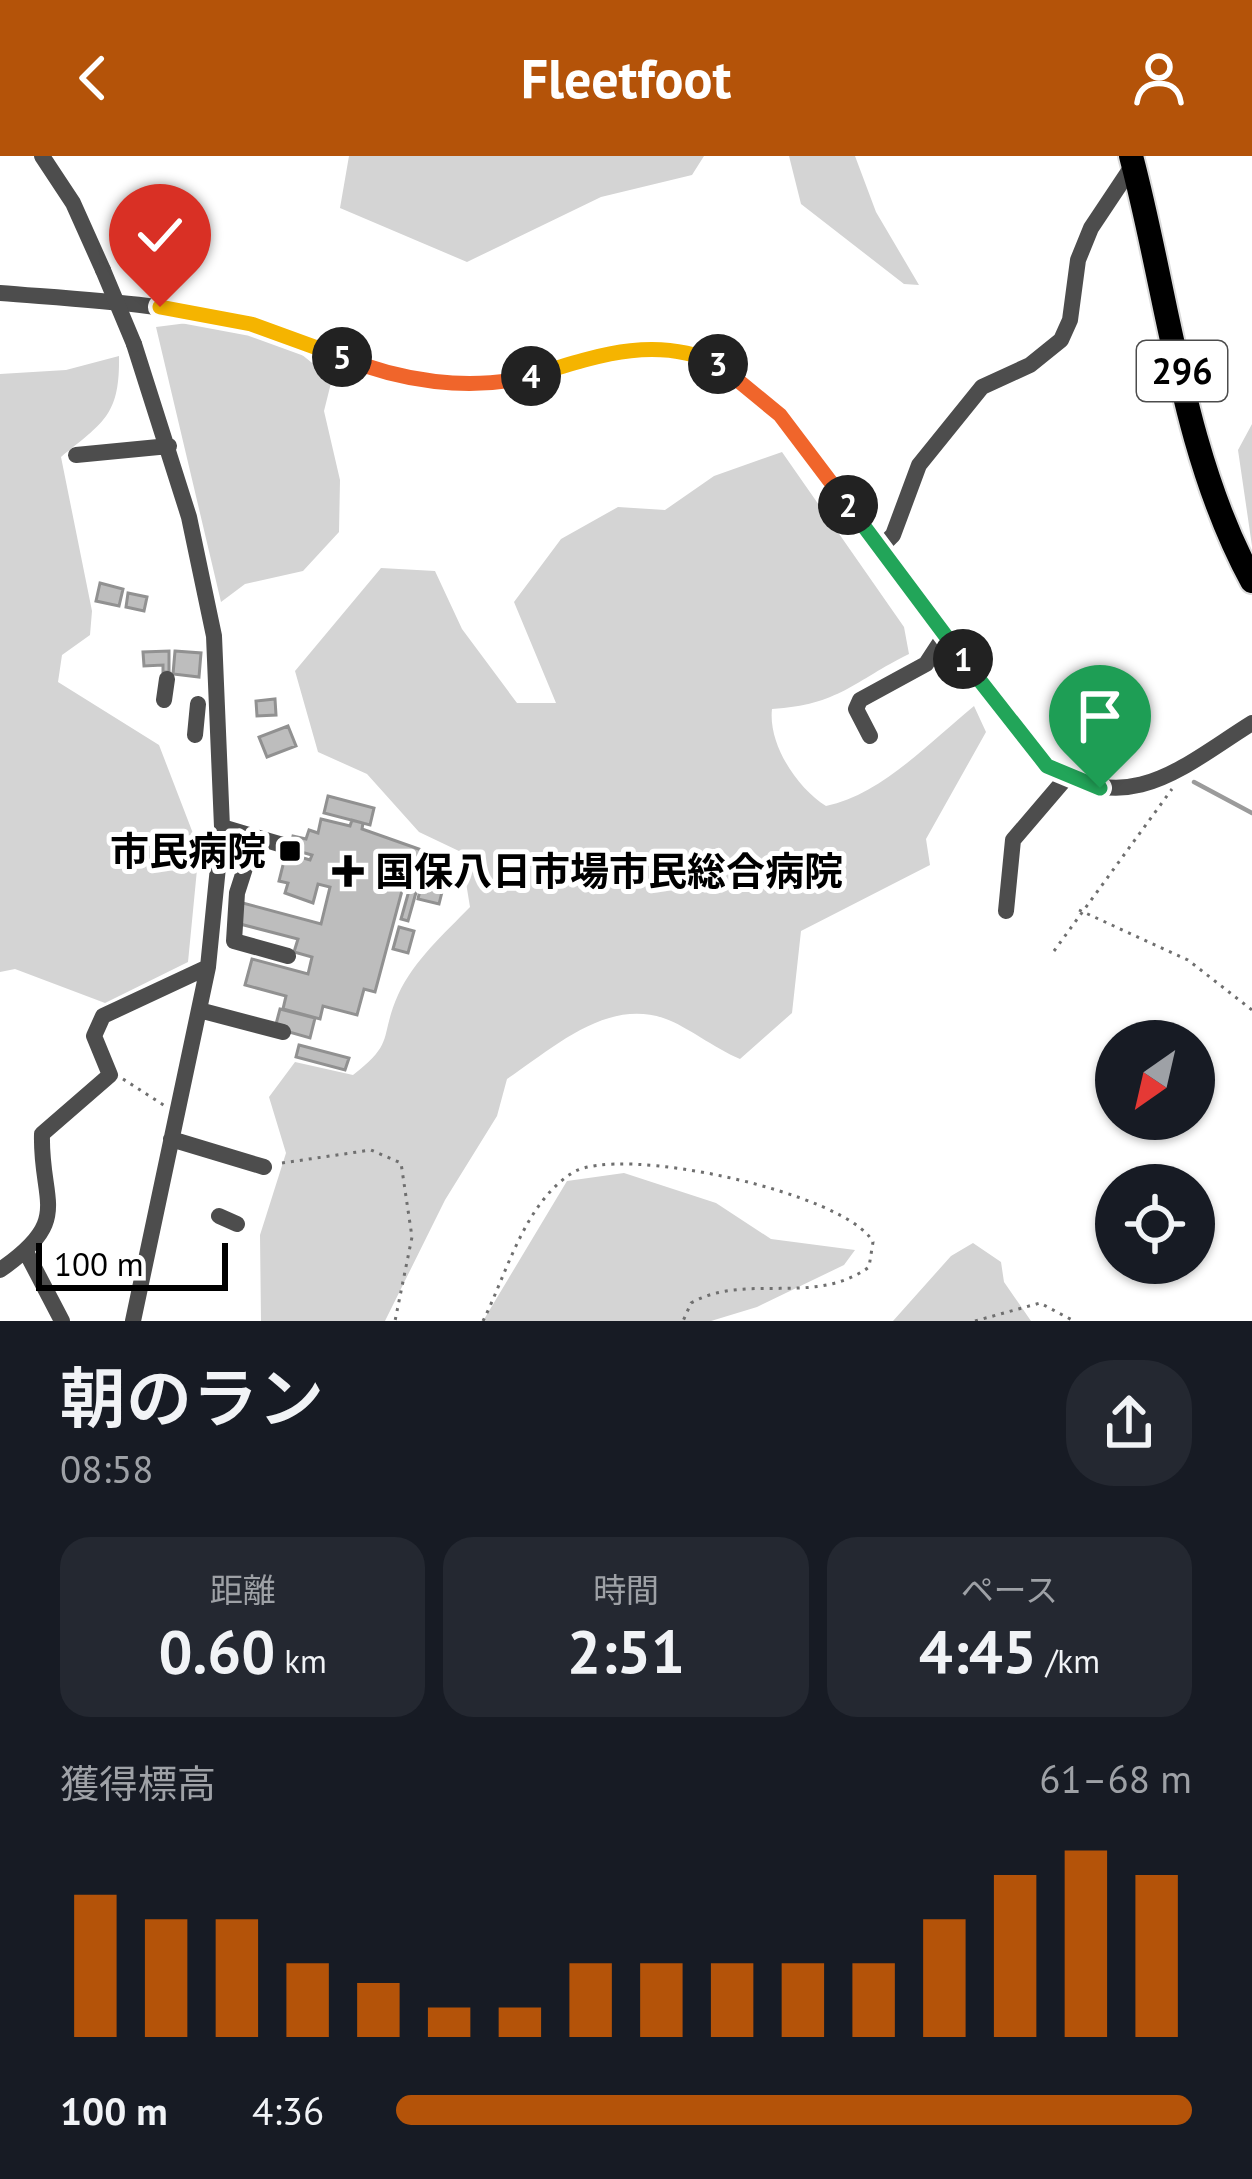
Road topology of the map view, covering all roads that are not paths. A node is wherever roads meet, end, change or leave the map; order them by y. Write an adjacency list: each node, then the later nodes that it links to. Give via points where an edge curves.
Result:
1 (42, 156): 4 (street, bridge, via 103,270)
2 (1132, 160): 6 (street, via 1091,227 1061,340 982,387 919,465 893,536); 7 (highway, 296, via 1200,445)
3 (0, 293): 6 (street, via 251,324 358,364 437,382 523,378 613,352 691,352 758,392)
4 (169, 446): 5 (street); 11 (street, via 201,568)
5 (76, 454)
6 (880, 548): 8 (street)
7 (1252, 581)
8 (946, 635): 14 (street, via 926,664 860,700 856,709); 15 (street, via 1030,749)
9 (167, 679): 10 (street)
10 (164, 700)
11 (220, 702): 13 (street, via 194,704); 16 (street)
12 (1252, 723): 15 (street, via 1180,771 1120,788)
13 (195, 735)
14 (870, 736)
15 (1066, 778): 19 (street, via 1013,840)
16 (222, 827): 17 (street); 21 (street)
17 (255, 837): 18 (street); 20 (street, via 234,907 234,941)
18 (286, 846)
19 (1006, 911)
20 (288, 956)
21 (208, 967): 22 (street); 28 (street, via 103,1016 94,1036 110,1076 42,1134 52,1205)
22 (199, 1010): 23 (street); 24 (street)
23 (283, 1032)
24 (171, 1139): 25 (street); 31 (street)
25 (273, 1165)
26 (219, 1216): 27 (street)
27 (237, 1224)
28 (26, 1252): 29 (street); 30 (street)
29 (0, 1270)
30 (62, 1321)
31 (133, 1321)

